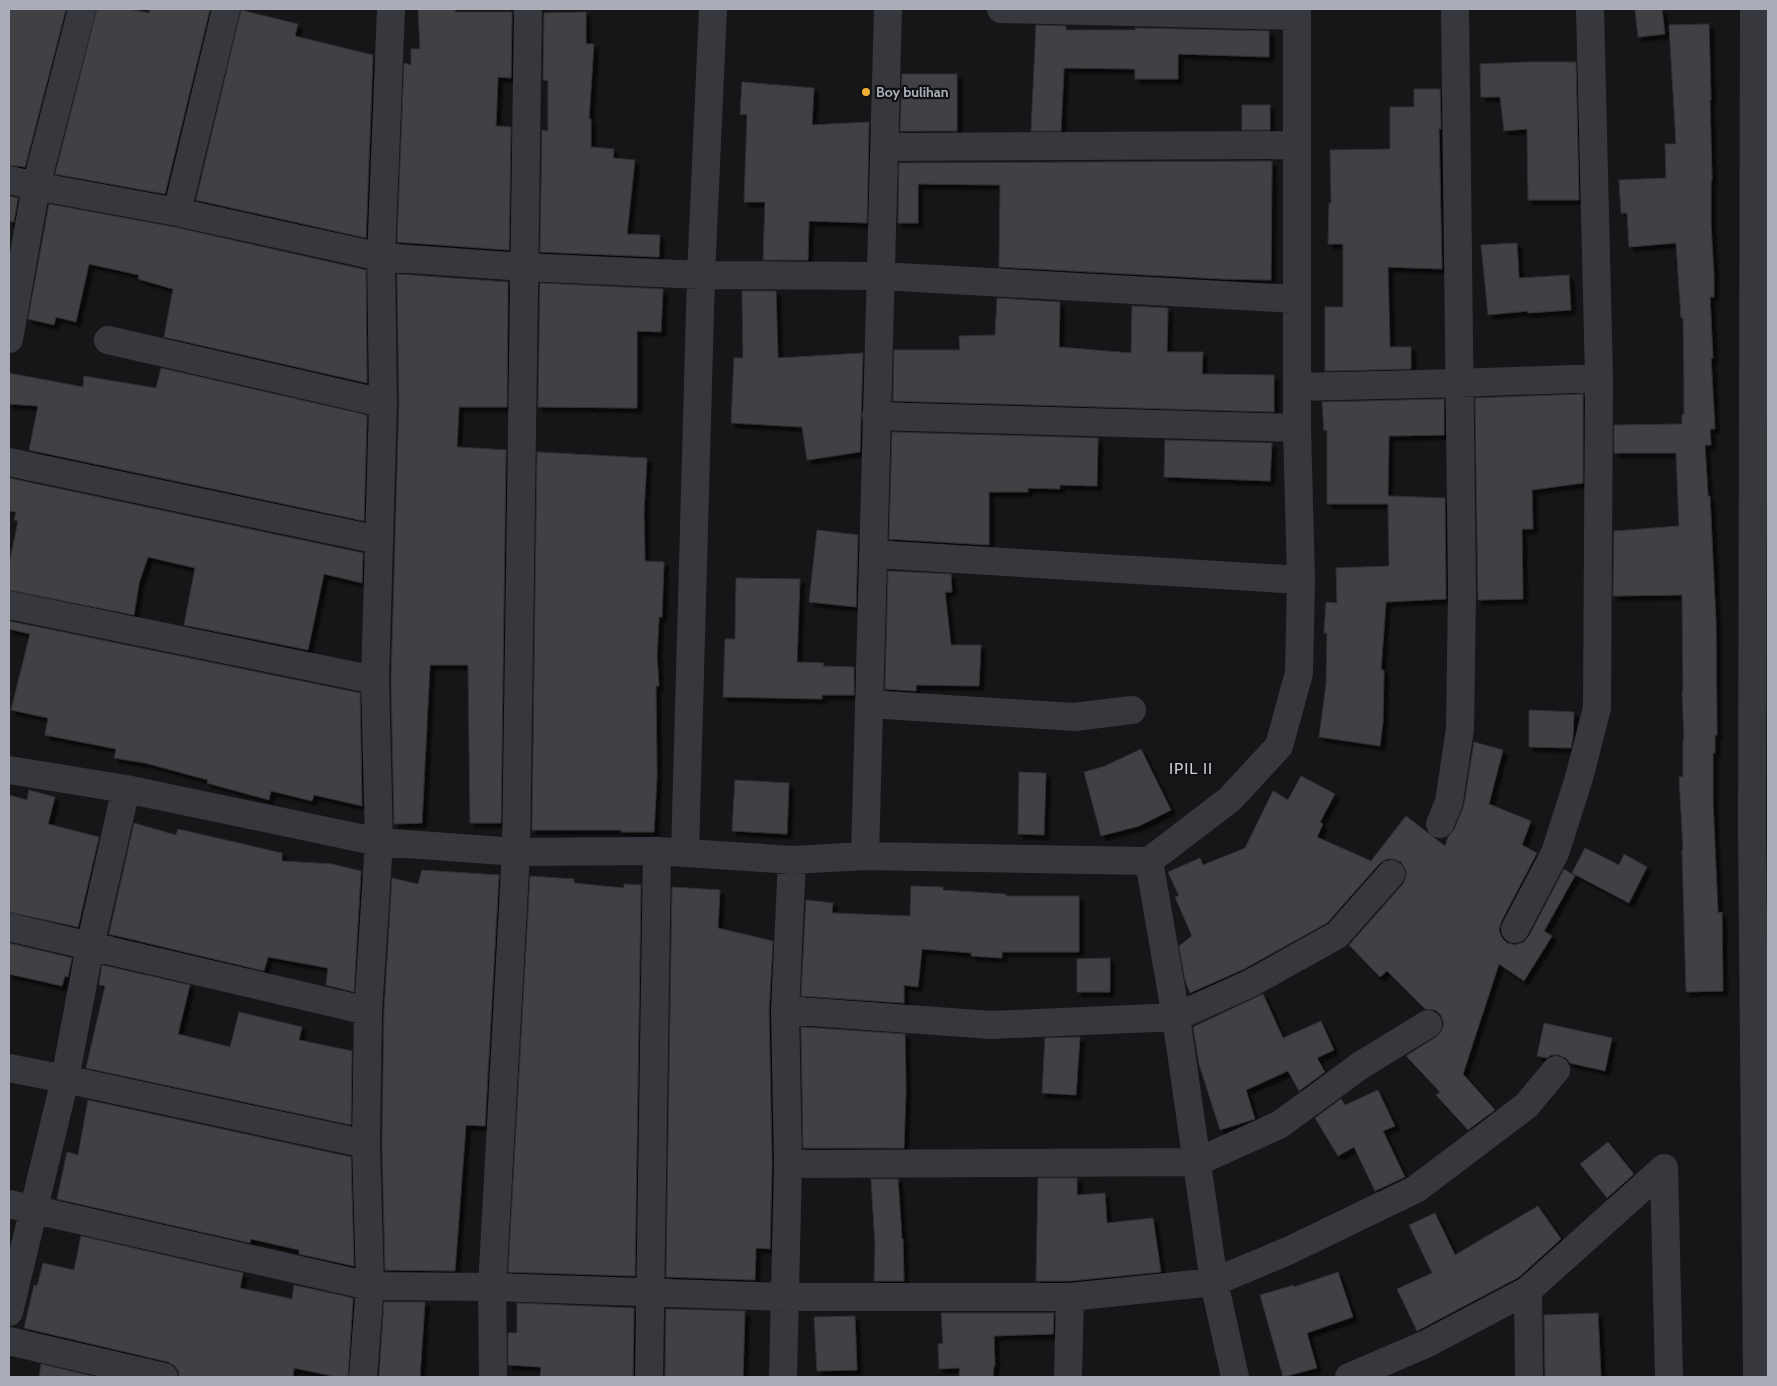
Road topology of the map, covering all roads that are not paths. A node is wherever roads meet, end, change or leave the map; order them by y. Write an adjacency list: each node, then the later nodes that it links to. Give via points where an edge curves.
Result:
1 (82, 9): 15 (street)
2 (226, 9): 16 (street)
3 (391, 9): 17 (street)
4 (528, 9): 18 (street)
5 (713, 9): 19 (street)
6 (888, 9): 13 (street)
7 (1001, 9): 11 (street)
8 (1455, 9): 25 (street)
9 (1590, 9): 24 (street)
10 (1759, 11): 27 (street)
11 (1297, 12): 12 (street)
12 (1297, 145): 13 (street); 21 (street)
13 (884, 147): 20 (street)
14 (9, 180): 15 (street)
15 (36, 186): 16 (street); 22 (street)
16 (177, 212): 17 (street)
17 (381, 257): 18 (street); 28 (street)
18 (524, 267): 19 (street); 45 (street)
19 (701, 275): 20 (street); 46 (street)
20 (880, 276): 21 (street); 29 (street)
21 (1296, 299): 26 (street)
22 (9, 339)
23 (108, 340): 28 (street)
24 (1599, 378): 25 (street); 52 (street, via 1597,708 1555,854)
25 (1458, 383): 26 (street); 41 (street, via 1462,591 1460,729 1449,802)
26 (1297, 387): 30 (street)
27 (1761, 394): 42 (street)
28 (383, 403): 32 (street)
29 (876, 416): 30 (street); 33 (street)
30 (1297, 428): 34 (street)
31 (9, 462): 32 (street)
32 (379, 540): 36 (street)
33 (873, 554): 34 (street); 37 (street)
34 (1301, 580): 49 (street, via 1299,672 1279,746 1230,798)
35 (9, 605): 36 (street)
36 (376, 680): 43 (street)
37 (869, 704): 38 (street, via 1074,717); 47 (street)
38 (1132, 710)
39 (9, 770): 40 (street)
40 (126, 789): 43 (street); 53 (street)
41 (1440, 824)
42 (1760, 828): 72 (street)
43 (379, 842): 45 (street); 55 (street)
44 (657, 851): 45 (street); 46 (street); 69 (street)
45 (516, 852): 67 (street)
46 (686, 854): 48 (street)
47 (865, 856): 48 (street); 49 (street)
48 (792, 860): 54 (street)
49 (1149, 861): 56 (street)
50 (1391, 874): 56 (street, via 1337,936 1251,983)
51 (9, 927): 53 (street)
52 (1515, 929)
53 (90, 946): 55 (street); 60 (street)
54 (785, 1010): 56 (street, via 991,1025); 63 (street)
55 (368, 1011): 61 (street)
56 (1176, 1017): 62 (street)
57 (1428, 1024): 62 (street, via 1362,1065 1279,1125)
58 (9, 1068): 60 (street)
59 (1556, 1070): 65 (street, via 1526,1106 1416,1189 1290,1250)
60 (66, 1079): 61 (street); 64 (street)
61 (366, 1144): 66 (street)
62 (1197, 1162): 63 (street); 65 (street)
63 (788, 1164): 70 (street)
64 (21, 1207): 66 (street); 73 (street)
65 (1214, 1282): 71 (street); 82 (street)
66 (370, 1286): 67 (street); 77 (street)
67 (492, 1287): 69 (street); 78 (street)
68 (1528, 1290): 75 (street, via 1426,1344); 84 (street); 85 (street, via 1664,1168)
69 (649, 1291): 70 (street); 79 (street)
70 (785, 1297): 71 (street); 80 (street)
71 (1070, 1297): 81 (street)
72 (1763, 1307): 86 (street)
73 (9, 1312)
74 (9, 1341): 76 (street)
75 (1391, 1368): 83 (street)
76 (164, 1377)
77 (363, 1377)
78 (493, 1377)
79 (648, 1377)
80 (783, 1377)
81 (1068, 1377)
82 (1235, 1377)
83 (1349, 1377)
84 (1529, 1377)
85 (1669, 1377)
86 (1756, 1377)

